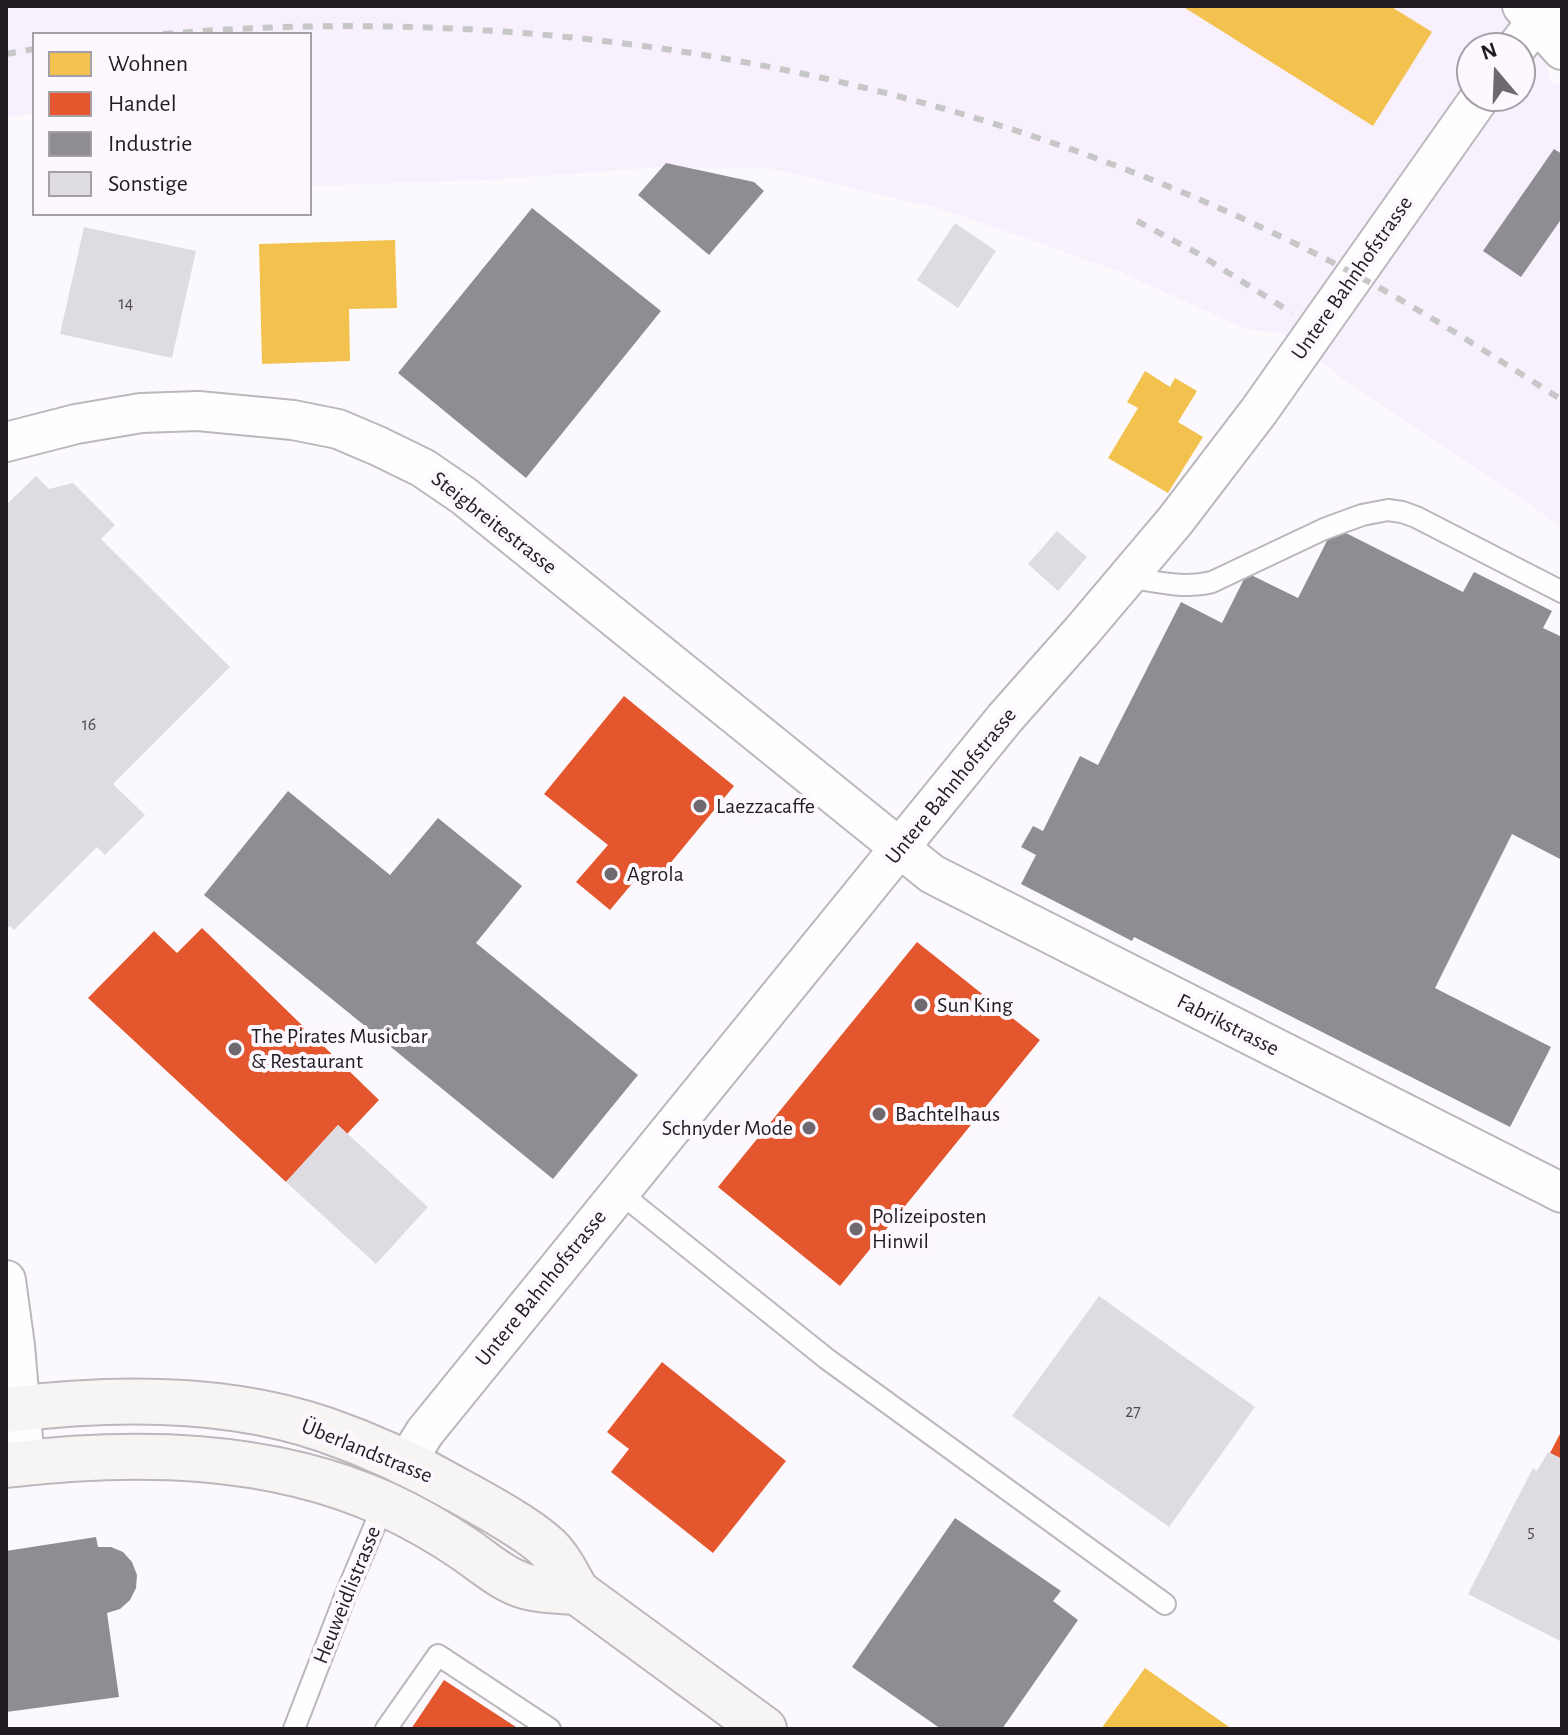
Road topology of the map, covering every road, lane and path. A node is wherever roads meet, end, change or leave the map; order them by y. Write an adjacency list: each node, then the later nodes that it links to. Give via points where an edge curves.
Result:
1 (1531, 20): 2 (street)
2 (1562, 50)
3 (1470, 112): 5 (street, Untere Bahnhofstrasse, via 1210,478)
4 (6, 442): 7 (street, Steigbreitestrasse, via 141,413 198,411 293,420 338,429 378,446 464,496)
5 (1129, 577): 6 (lane, via 1202,585 1324,529 1388,510 1416,517); 7 (street, Untere Bahnhofstrasse)
6 (1562, 592)
7 (899, 849): 8 (street, Untere Bahnhofstrasse); 9 (street, Fabrikstrasse, via 944,882)
8 (619, 1192): 13 (street, Untere Bahnhofstrasse, via 425,1432); 16 (lane, via 827,1359)
9 (1562, 1193)
10 (6, 1280): 11 (street, Überlandstrasse, via 15,1346)
11 (13, 1410): 12 (street, Überlandstrasse); 13 (main road, Überlandstrasse, via 133,1402 217,1407 324,1430)
12 (16, 1464): 14 (main road, Überlandstrasse, via 106,1457 227,1461 295,1472)
13 (405, 1464): 14 (lane, Heuweidlistrasse); 15 (main road, Überlandstrasse, via 539,1540)
14 (384, 1504): 15 (main road, Überlandstrasse, via 512,1581); 17 (lane, Heuweidlistrasse)
15 (577, 1592): 20 (main road, Überlandstrasse)
16 (1165, 1604)
17 (294, 1729)
18 (386, 1729): 19 (lane, via 438,1655)
19 (550, 1729)
20 (764, 1729)

